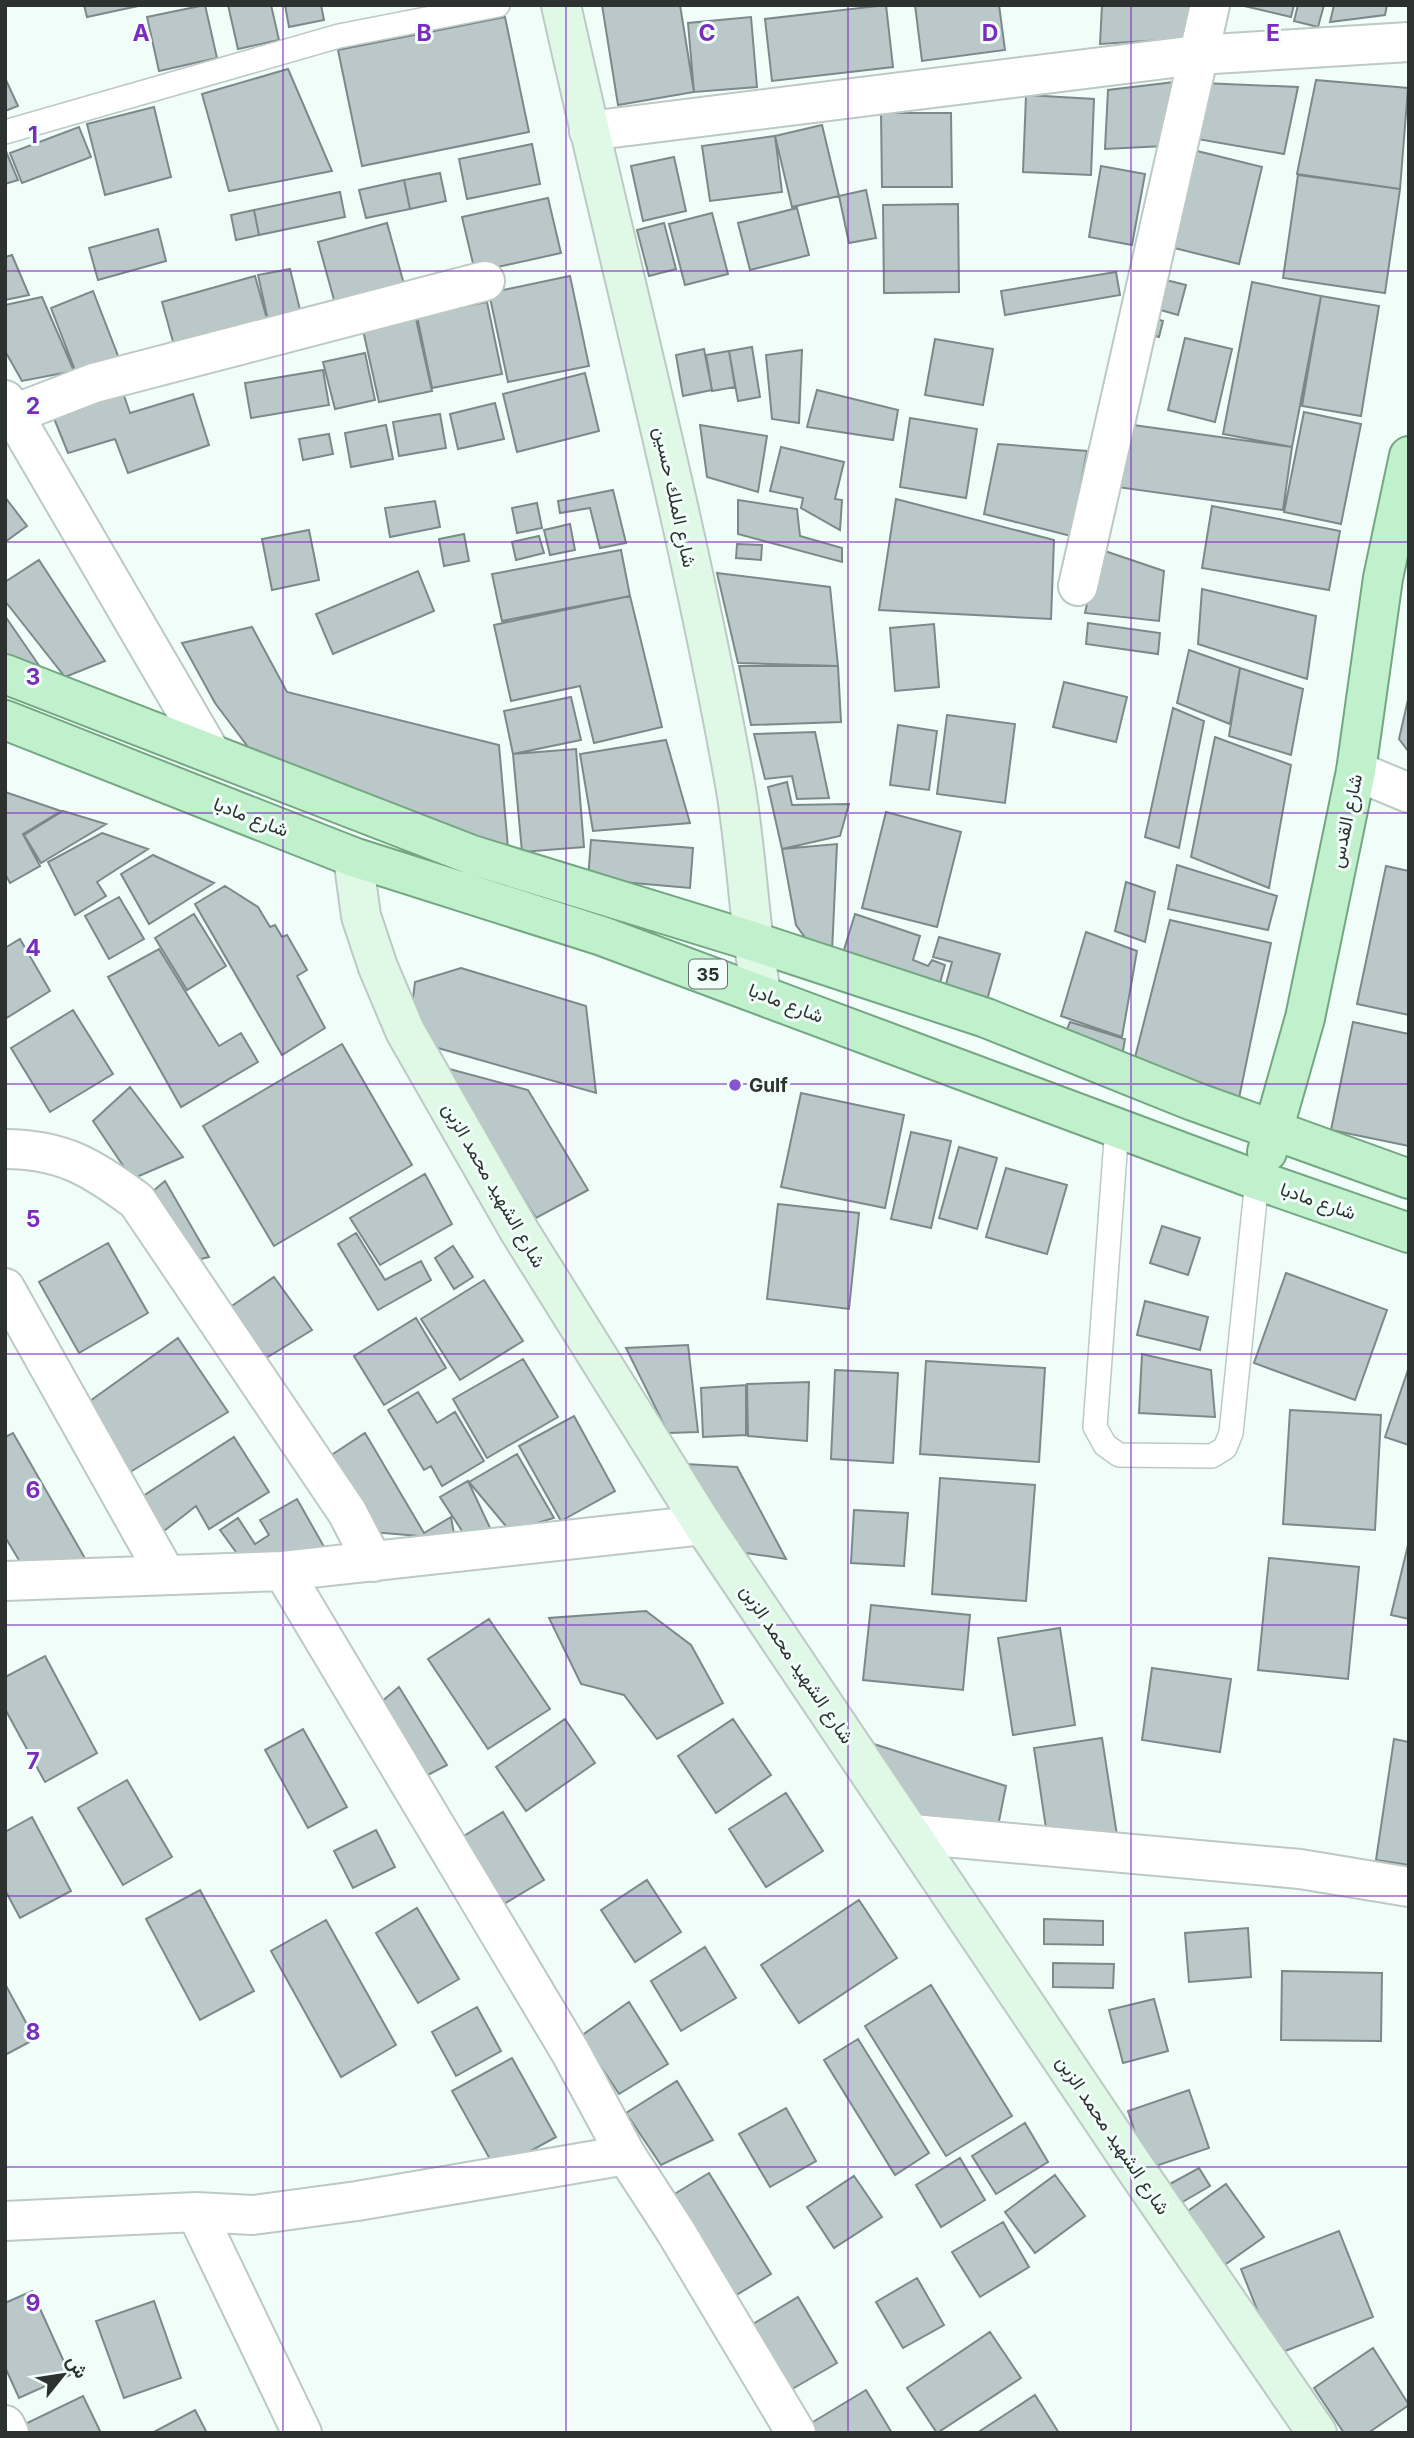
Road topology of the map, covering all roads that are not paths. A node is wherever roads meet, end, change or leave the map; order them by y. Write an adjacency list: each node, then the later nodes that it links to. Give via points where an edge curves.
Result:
1 (498, 5): 7 (lane, via 339,36)
2 (561, 5): 6 (street, شارع الملك حسين)
3 (1210, 5): 5 (street)
4 (1409, 41): 5 (street)
5 (1197, 55): 6 (street); 11 (street)
6 (589, 131): 18 (street, شارع الملك حسين, via 664,443 735,786)
7 (5, 132)
8 (485, 281): 9 (street)
9 (9, 407): 14 (street)
10 (1408, 459): 15 (main road, شارع القدس, via 1383,578)
11 (1078, 586)
12 (5, 674): 14 (main road, 35)
13 (5, 720): 17 (main road, شارع مادبا / 35)
14 (210, 751): 18 (main road, 35, via 472,855)
15 (1356, 771): 16 (street); 21 (main road, شارع القدس, via 1305,1018)
16 (1409, 793)
17 (353, 857): 19 (main road, شارع مادبا / 35, via 602,936); 27 (street, شارع الشهيد محمد الزبن, via 361,916 405,1031 520,1232)
18 (752, 941): 19 (street, شارع الملك حسين); 21 (main road, 35, via 986,1018)
19 (761, 993): 20 (main road, شارع مادبا / 35)
20 (1117, 1126): 24 (main road, شارع مادبا / 35); 24 (lane, via 1095,1427 1105,1445 1119,1455 1212,1456 1225,1448 1231,1433)
21 (1275, 1129): 23 (main road, 35); 24 (main road, شارع القدس)
22 (5, 1149): 28 (street, via 35,1149 68,1157 103,1175 137,1201 347,1512)
23 (1409, 1179)
24 (1257, 1180): 25 (main road, شارع مادبا / 35)
25 (1409, 1233)
26 (5, 1288): 30 (street)
27 (703, 1525): 28 (street); 32 (street, شارع الشهيد محمد الزبن)
28 (373, 1562): 29 (street)
29 (283, 1571): 30 (street); 34 (street, via 571,2053)
30 (166, 1575): 31 (street)
31 (5, 1581)
32 (912, 1835): 33 (street, via 1300,1869); 41 (street, شارع الشهيد محمد الزبن)
33 (1409, 1887)
34 (626, 2155): 35 (street, via 331,2205 253,2215); 40 (street)
35 (196, 2212): 36 (street); 39 (street)
36 (5, 2221)
37 (5, 2425): 38 (street)
38 (9, 2433)
39 (302, 2433)
40 (796, 2433)
41 (1317, 2433)

